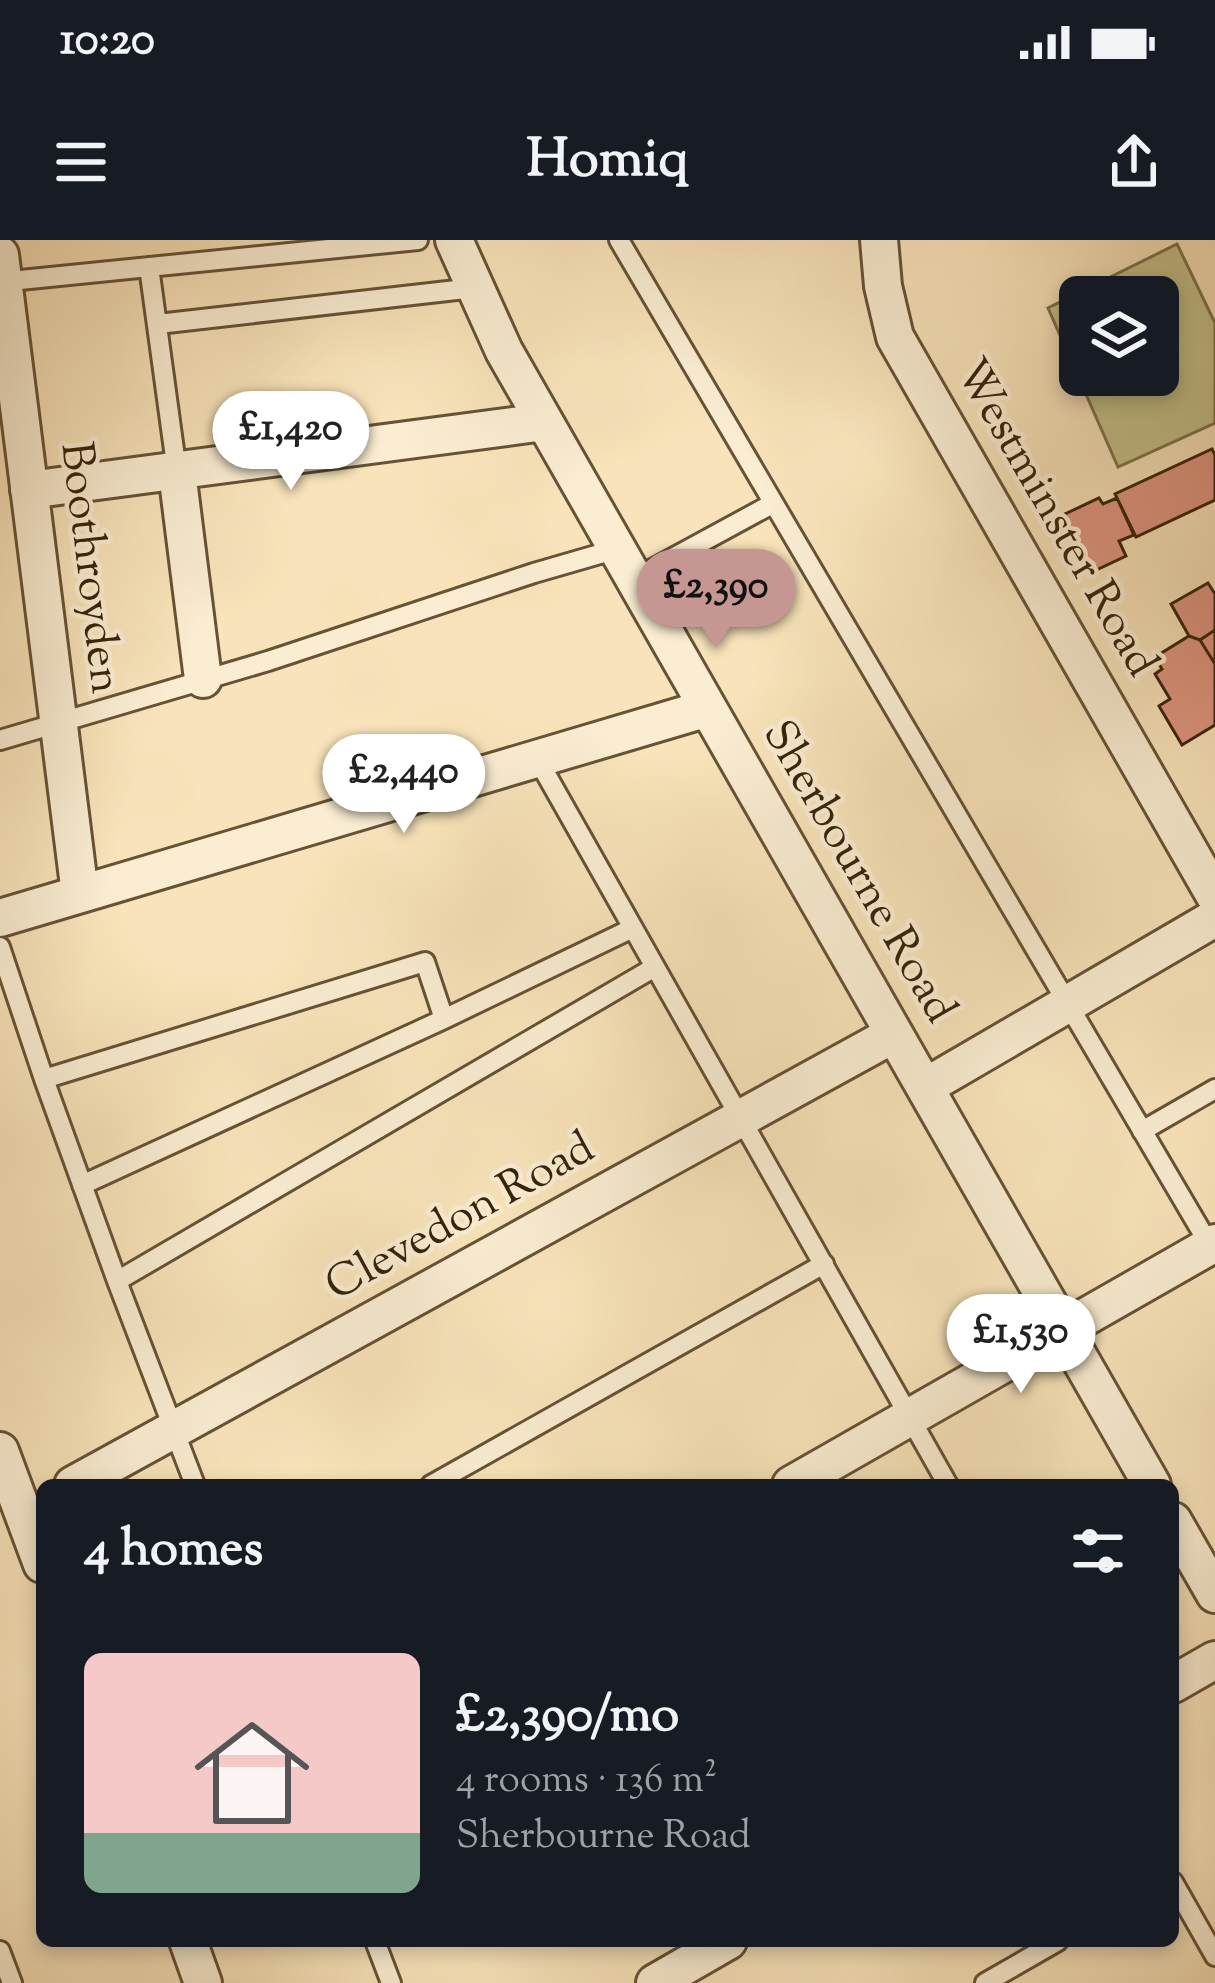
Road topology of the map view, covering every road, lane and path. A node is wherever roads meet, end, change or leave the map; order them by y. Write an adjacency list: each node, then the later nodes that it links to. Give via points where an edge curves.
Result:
1 (418, 240): 5 (lane)
2 (454, 240): 7 (street, Sherbourne Road)
3 (620, 240): 12 (lane)
4 (879, 240): 20 (street, Westminster Road, via 895,337)
5 (149, 267): 6 (lane); 8 (lane)
6 (1, 273): 11 (street, Boothroyden)
7 (474, 288): 8 (lane); 9 (street, Sherbourne Road)
8 (158, 324): 10 (lane)
9 (544, 422): 10 (street); 13 (street, Sherbourne Road)
10 (177, 472): 11 (street); 14 (street)
11 (29, 490): 16 (street, Boothroyden)
12 (772, 505): 13 (lane); 26 (lane)
13 (625, 564): 14 (lane, via 534,573); 15 (street, Sherbourne Road)
14 (203, 679): 16 (lane)
15 (708, 708): 18 (street); 28 (street, Sherbourne Road)
16 (58, 722): 17 (lane); 19 (street, Boothroyden)
17 (0, 740)
18 (538, 760): 19 (street); 23 (lane)
19 (80, 894): 21 (street)
20 (1215, 896)
21 (0, 918)
22 (1215, 918): 26 (street)
23 (633, 928): 25 (lane); 27 (lane)
24 (0, 947): 29 (lane)
25 (655, 967): 32 (lane); 37 (lane)
26 (1067, 1003): 30 (street); 33 (lane)
27 (444, 1019): 29 (lane, via 425,962); 34 (lane)
28 (894, 1034): 30 (street, Sherbourne Road); 32 (street, Clevedon Road)
29 (44, 1079): 34 (lane)
30 (925, 1088): 38 (street, Sherbourne Road)
31 (1215, 1089): 33 (lane)
32 (741, 1120): 36 (lane); 40 (street, Clevedon Road)
33 (1142, 1131): 35 (lane)
34 (82, 1185): 37 (lane)
35 (1213, 1248): 38 (street)
36 (824, 1264): 39 (lane); 44 (lane)
37 (117, 1281): 40 (lane)
38 (1064, 1330): 39 (street); 47 (street, Sherbourne Road)
39 (910, 1418): 45 (street); 46 (lane)
40 (175, 1430): 42 (street, Clevedon Road); 43 (lane)
41 (0, 1451): 48 (street)
42 (84, 1479)
43 (193, 1479)
44 (441, 1479)
45 (802, 1479)
46 (945, 1479)
47 (1149, 1479)
48 (32, 1507)
49 (1179, 1531): 50 (street)
50 (1212, 1583)
51 (1215, 1660): 52 (street)
52 (1179, 1681)
53 (1179, 1893): 59 (lane)
54 (190, 1947): 61 (street)
55 (377, 1947): 62 (lane)
56 (718, 1947): 63 (street)
57 (1048, 1947): 64 (lane)
58 (0, 1951): 60 (lane)
59 (1215, 1956)
60 (12, 1983)
61 (202, 1983)
62 (391, 1983)
63 (655, 1983)
64 (985, 1983)

